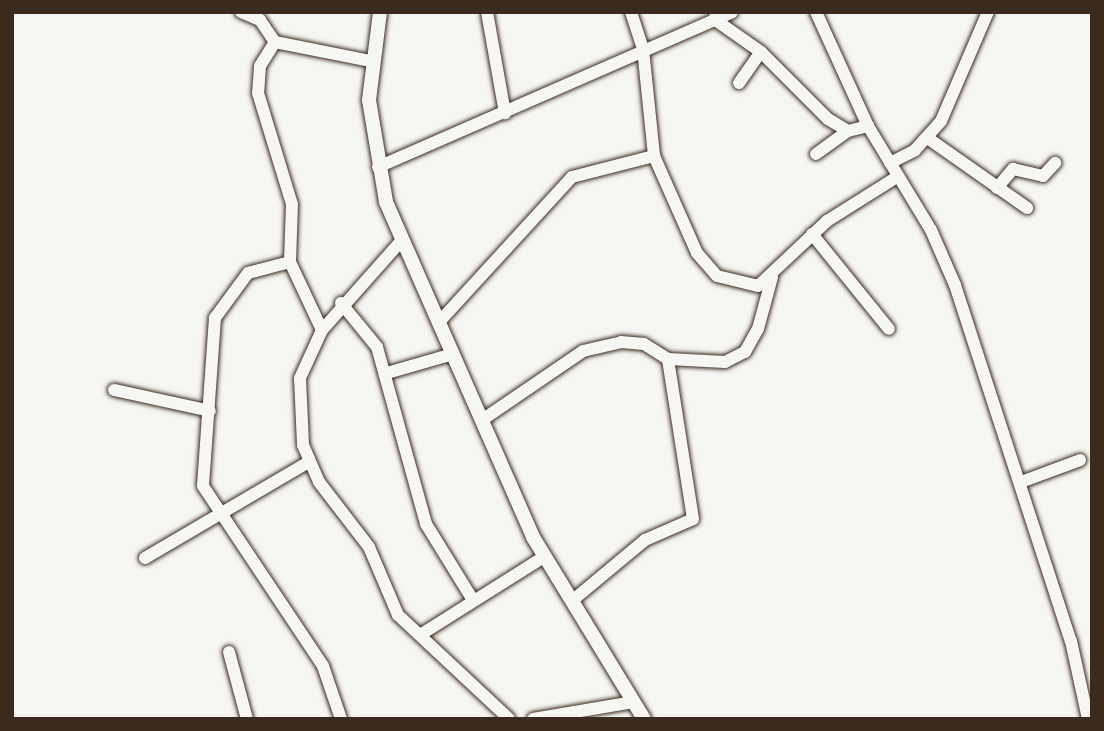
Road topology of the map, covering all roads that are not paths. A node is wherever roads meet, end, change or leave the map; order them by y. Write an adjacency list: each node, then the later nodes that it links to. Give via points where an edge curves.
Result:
1 (241, 12): 9 (street, via 260,20)
2 (380, 12): 12 (street)
3 (631, 12): 10 (street)
4 (732, 12): 8 (street)
5 (816, 12): 15 (street)
6 (988, 12): 17 (street)
7 (489, 14): 14 (street)
8 (714, 19): 10 (street); 11 (street)
9 (275, 42): 12 (street); 28 (street, via 260,66 258,93 292,204)
10 (643, 49): 14 (street); 19 (street)
11 (761, 52): 13 (street); 16 (street, via 819,112)
12 (371, 61): 22 (street)
13 (740, 83)
14 (505, 113): 22 (street)
15 (868, 125): 16 (street); 20 (street)
16 (848, 131): 18 (street)
17 (929, 139): 20 (street); 24 (street)
18 (816, 154)
19 (654, 156): 29 (street, via 705,267 732,284 758,286); 31 (street, via 572,177)
20 (890, 163): 23 (street)
21 (1055, 163): 24 (street, via 1043,176 1013,169)
22 (377, 167): 27 (street)
23 (897, 177): 26 (street); 42 (street, via 956,285)
24 (997, 188): 25 (street)
25 (1027, 208)
26 (813, 234): 29 (street); 33 (street)
27 (402, 240): 30 (street); 31 (street)
28 (290, 262): 32 (street); 38 (street, via 248,274 218,310 208,353)
29 (772, 277): 35 (street, via 758,329 745,352 725,362)
30 (341, 303): 32 (street); 36 (street, via 370,335)
31 (440, 321): 34 (street)
32 (321, 330): 41 (street, via 300,378 298,417)
33 (890, 330)
34 (453, 354): 36 (street); 39 (street)
35 (668, 359): 39 (street, via 644,344 621,342 583,351); 47 (street, via 693,519 645,540)
36 (387, 373): 46 (street, via 426,524)
37 (114, 390): 38 (street)
38 (210, 411): 43 (street, via 204,486)
39 (482, 420): 44 (street)
40 (1080, 460): 42 (street)
41 (307, 463): 43 (street, via 261,485); 48 (street, via 369,547 398,615)
42 (1021, 482): 56 (street, via 1071,641)
43 (220, 518): 45 (street); 52 (street, via 306,637 330,680)
44 (544, 557): 46 (street); 47 (street)
45 (145, 558)
46 (473, 600): 48 (street)
47 (573, 600): 50 (street)
48 (420, 635): 53 (street)
49 (229, 652): 51 (street)
50 (634, 702): 54 (street); 55 (street)
51 (247, 719)
52 (341, 719)
53 (509, 719)
54 (533, 719)
55 (645, 719)
56 (1088, 719)

